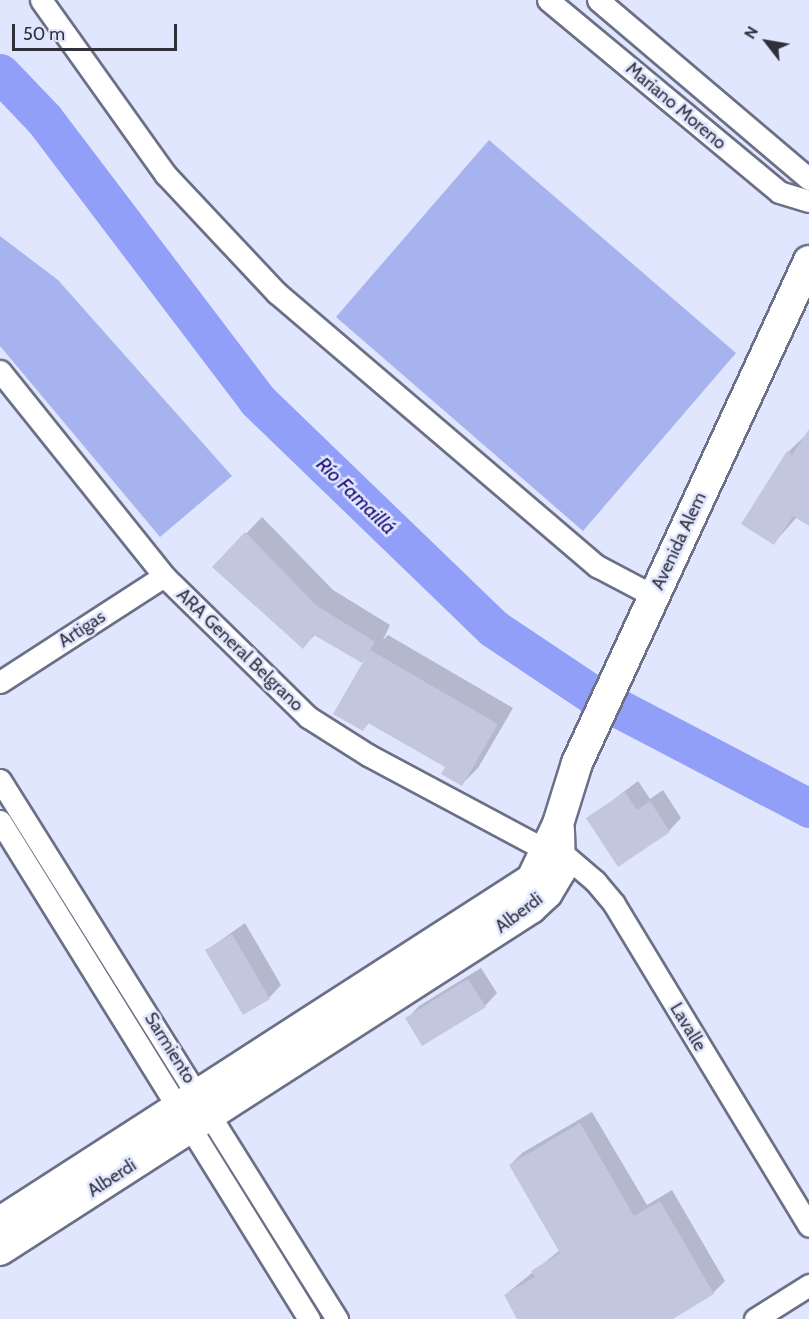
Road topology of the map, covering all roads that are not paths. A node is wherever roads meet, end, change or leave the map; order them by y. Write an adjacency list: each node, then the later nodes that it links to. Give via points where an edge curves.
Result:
1 (41, 0): 9 (street, via 166,175 277,293 597,566)
2 (548, 0): 5 (street, Mariano Moreno, via 779,192)
3 (598, 0): 4 (street, Mariano Moreno)
4 (809, 179)
5 (809, 201)
6 (809, 261): 9 (street, Avenida Alem)
7 (0, 371): 8 (street, ARA General Belgrano)
8 (164, 576): 10 (street, Artigas); 13 (street, ARA General Belgrano, via 309,717 368,755)
9 (651, 604): 13 (street, Avenida Alem, via 577,763)
10 (0, 681)
11 (0, 780): 14 (street, Sarmiento)
12 (0, 821): 14 (street, Sarmiento)
13 (555, 842): 14 (street, Alberdi, via 532,879); 16 (street, Lavalle, via 614,904)
14 (196, 1110): 15 (street, Alberdi); 17 (street, Alberdi); 19 (street, Sarmiento); 20 (street, Sarmiento)
15 (0, 1222)
16 (809, 1226)
17 (0, 1250)
18 (809, 1285): 21 (street)
19 (309, 1319)
20 (337, 1319)
21 (755, 1319)

